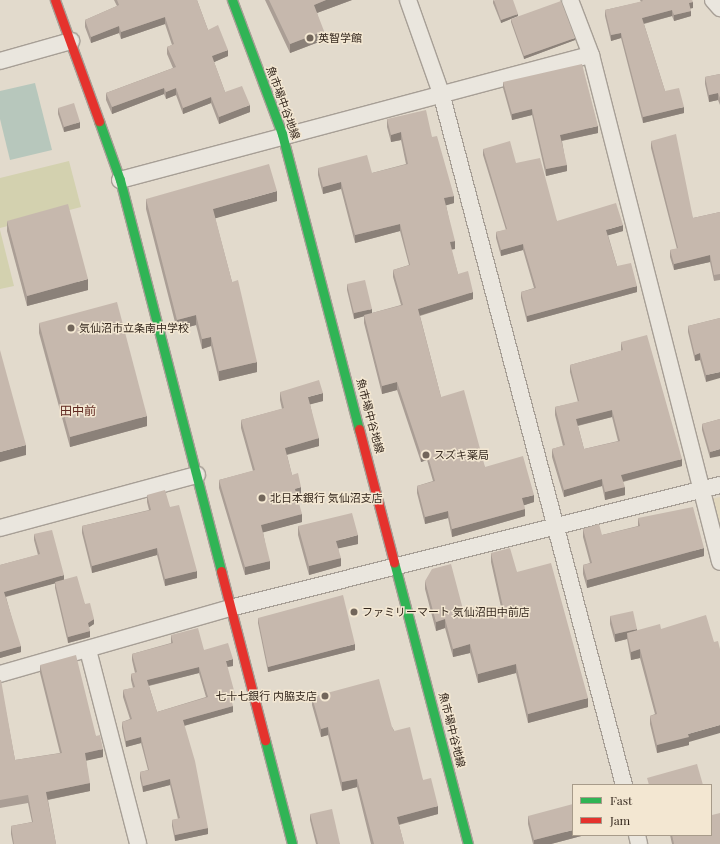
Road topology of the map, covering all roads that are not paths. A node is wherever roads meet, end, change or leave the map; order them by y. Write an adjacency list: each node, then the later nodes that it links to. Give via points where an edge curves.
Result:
1 (55, 0): 7 (street)
2 (232, 0): 11 (street, 魚市場中谷地線)
3 (408, 0): 10 (street)
4 (570, 0): 8 (street)
5 (713, 0): 6 (street)
6 (720, 8)
7 (71, 41): 9 (street); 12 (street)
8 (591, 55): 10 (street); 15 (street)
9 (0, 61)
10 (441, 93): 11 (street); 16 (street)
11 (282, 134): 12 (street); 19 (street, 魚市場中谷地線)
12 (120, 180): 13 (street)
13 (197, 475): 17 (street); 20 (street)
14 (720, 485): 15 (street)
15 (701, 490): 16 (street); 18 (street)
16 (555, 525): 19 (street); 23 (street)
17 (0, 528)
18 (720, 562)
19 (398, 567): 20 (street); 26 (street, 魚市場中谷地線)
20 (230, 608): 21 (street); 25 (street)
21 (88, 650): 22 (street); 24 (street)
22 (0, 674)
23 (624, 784)
24 (138, 844)
25 (292, 844)
26 (468, 844)

